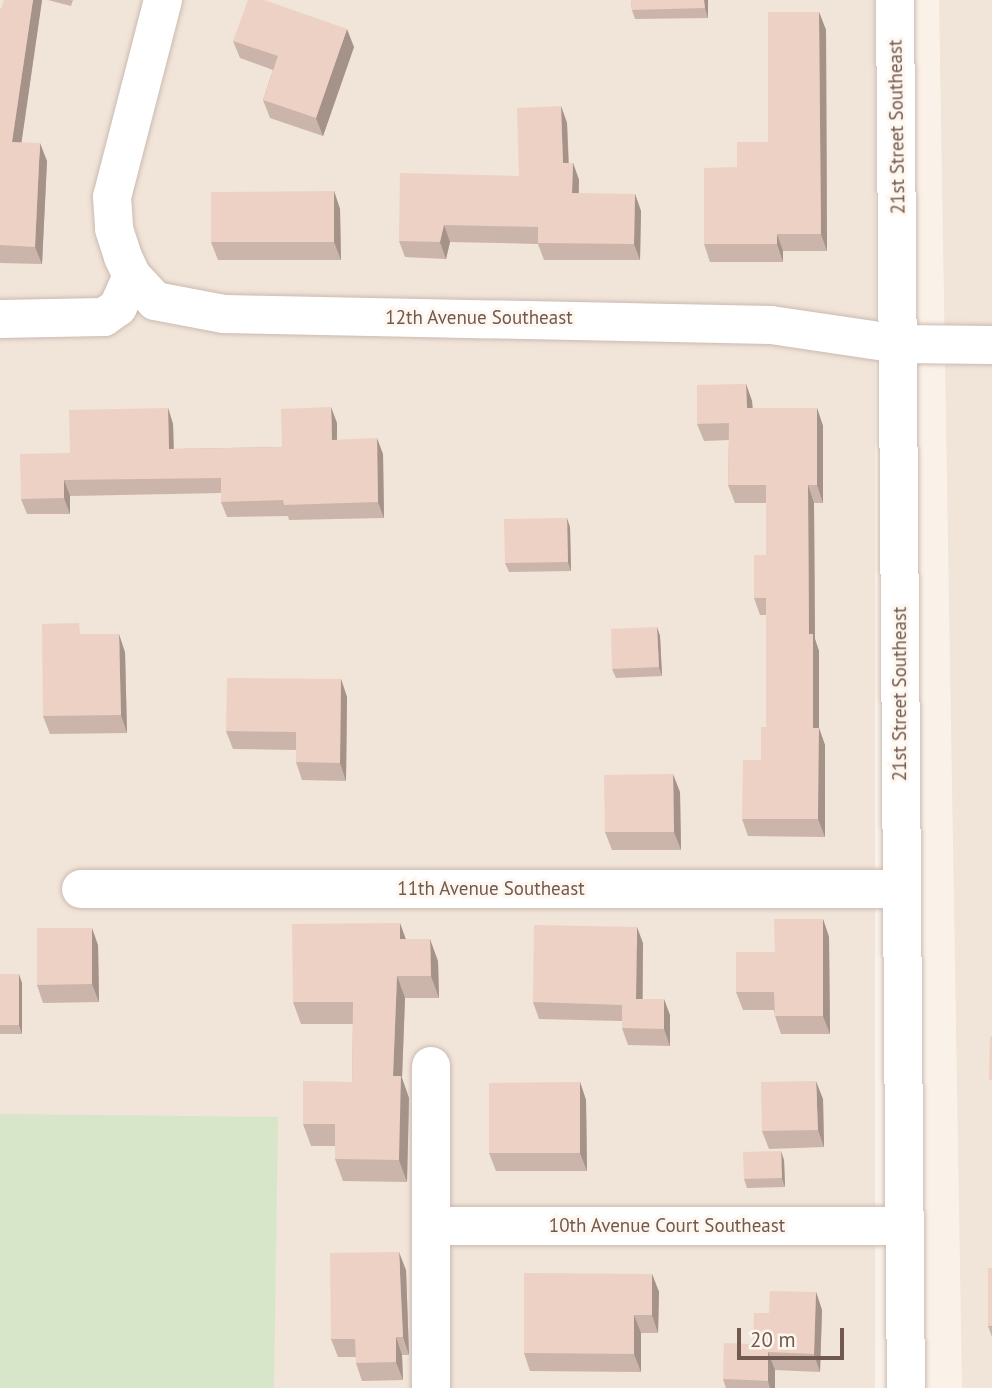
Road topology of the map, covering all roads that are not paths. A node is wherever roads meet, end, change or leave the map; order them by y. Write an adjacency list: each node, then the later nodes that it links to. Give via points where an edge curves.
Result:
1 (163, 0): 3 (street, via 112,197 114,229)
2 (895, 0): 5 (street, 21st Street Southeast)
3 (132, 276): 4 (street, via 118,307 104,317); 5 (street, 12th Avenue Southeast, via 155,301 223,314 771,325)
4 (0, 319)
5 (899, 344): 6 (street, 12th Avenue Southeast); 8 (street, 21st Street Southeast)
6 (992, 345)
7 (80, 889): 8 (street, 11th Avenue Southeast)
8 (901, 889): 11 (street, 21st Street Southeast)
9 (431, 1066): 10 (street)
10 (431, 1226): 11 (street, 10th Avenue Court Southeast); 12 (street)
11 (903, 1226): 13 (street, 21st Street Southeast)
12 (431, 1388)
13 (906, 1388)

